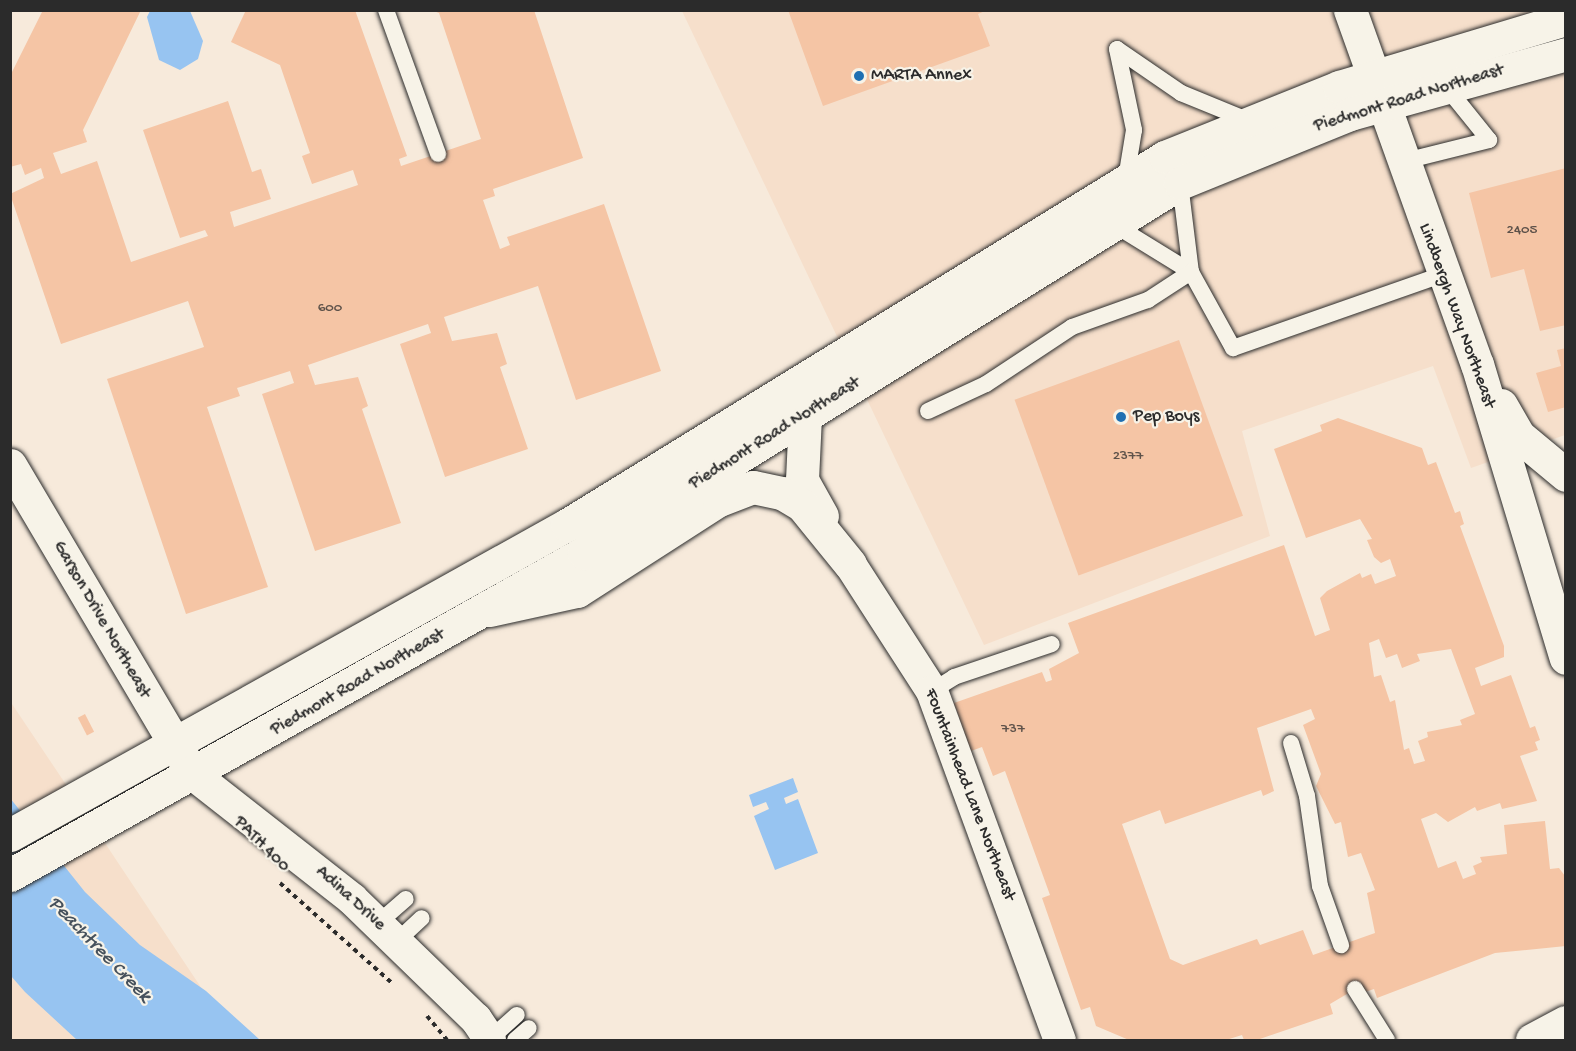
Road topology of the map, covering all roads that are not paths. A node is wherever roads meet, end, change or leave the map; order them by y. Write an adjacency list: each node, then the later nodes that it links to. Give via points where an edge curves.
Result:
1 (386, 10): 9 (lane)
2 (1350, 10): 7 (main road, Lindbergh Way Northeast)
3 (1566, 19): 4 (main road, Piedmont Road Northeast)
4 (1526, 21): 7 (main road, Piedmont Road Northeast)
5 (1566, 54): 6 (main road, Piedmont Road Northeast)
6 (1447, 88): 7 (main road, Piedmont Road Northeast); 10 (lane, via 1489,140)
7 (1379, 89): 8 (main road, Piedmont Road Northeast); 10 (main road, Lindbergh Way Northeast); 12 (main road, Piedmont Road Northeast)
8 (1247, 120): 11 (main road, Piedmont Road Northeast); 11 (lane, via 1182,93 1117,49 1133,120)
9 (438, 154)
10 (1401, 162): 15 (main road, Lindbergh Way Northeast)
11 (1126, 179): 27 (main road, Piedmont Road Northeast, via 567,525)
12 (1180, 183): 13 (main road, Piedmont Road Northeast); 14 (lane)
13 (1112, 223): 14 (lane); 18 (main road, Piedmont Road Northeast)
14 (1191, 272): 15 (lane, via 1233,348); 17 (lane, via 1148,300 1072,327 986,384)
15 (1442, 275): 16 (main road, Lindbergh Way Northeast)
16 (1478, 364): 20 (main road, via 1519,436); 23 (main road, Lindbergh Way Northeast)
17 (928, 411)
18 (805, 416): 21 (main road, via 802,480); 22 (main road, Piedmont Road Northeast)
19 (10, 465): 27 (main road, Garson Drive Northeast)
20 (1566, 475)
21 (850, 564): 22 (main road, via 802,505 782,493 753,487 719,500 577,591); 25 (street, Fountainhead Lane Northeast)
22 (484, 611): 28 (main road, Piedmont Road Northeast)
23 (1561, 630)
24 (1052, 644): 25 (lane, via 954,677)
25 (932, 690): 38 (street, Fountainhead Lane Northeast)
26 (1291, 743): 34 (lane, via 1307,796 1320,886)
27 (176, 745): 28 (main road, Garson Drive Northeast); 29 (main road, Piedmont Road Northeast)
28 (194, 775): 30 (main road, Piedmont Road Northeast); 33 (street, Adina Drive, via 272,832)
29 (10, 835)
30 (10, 875)
31 (406, 899): 33 (lane)
32 (422, 918): 33 (lane)
33 (387, 933): 37 (street, Adina Drive)
34 (1341, 945)
35 (1354, 989): 39 (lane)
36 (1566, 1022): 40 (street)
37 (498, 1040): 37 (lane, via 523,1022)
38 (1060, 1041)
39 (1387, 1041)
40 (1532, 1041)

